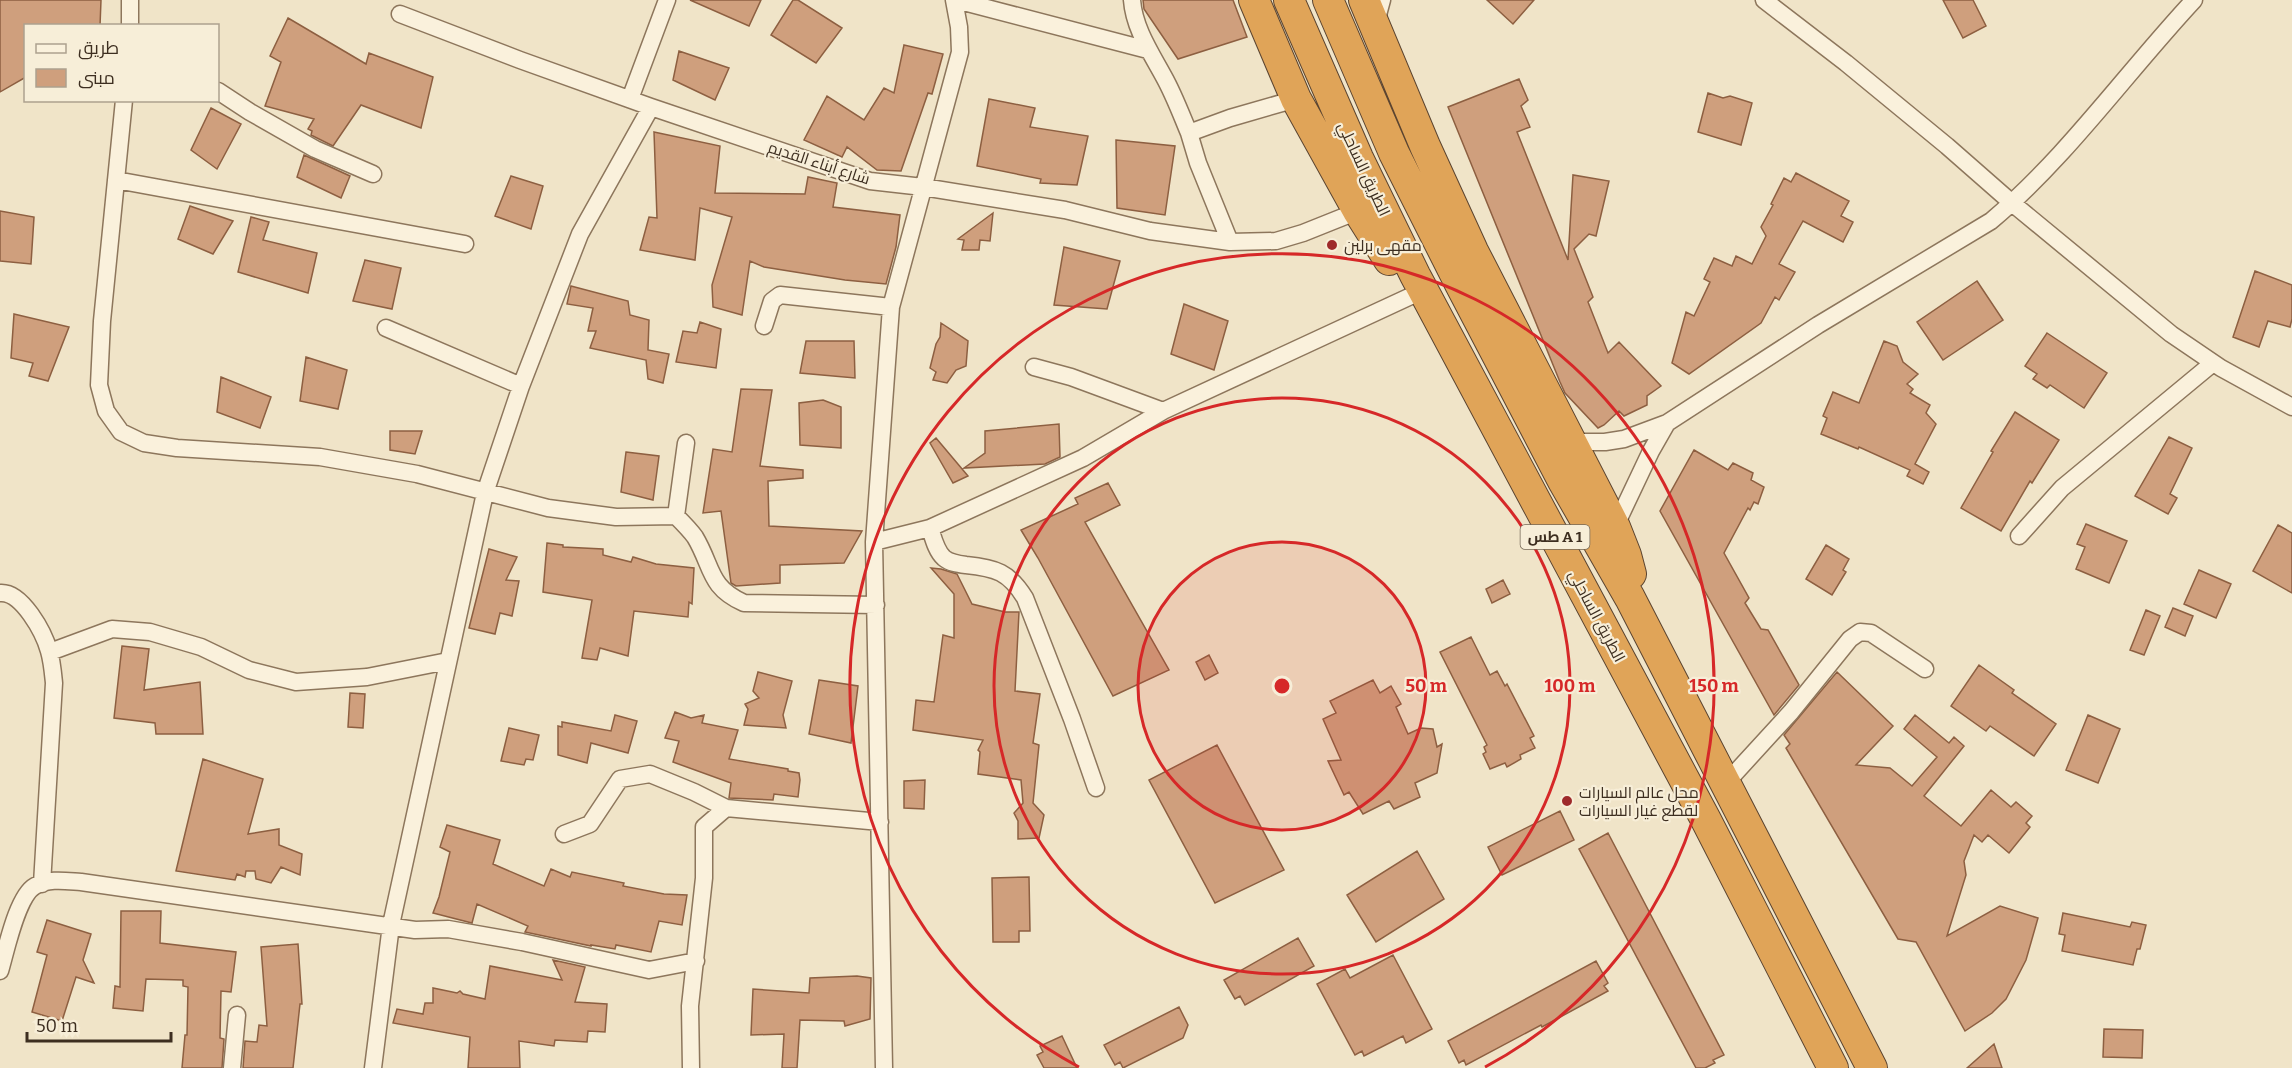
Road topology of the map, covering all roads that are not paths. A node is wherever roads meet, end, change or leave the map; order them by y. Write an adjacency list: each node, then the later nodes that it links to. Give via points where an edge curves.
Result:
1 (130, 0): 12 (street)
2 (667, 0): 15 (street)
3 (955, 0): 13 (street); 22 (street, via 960,52)
4 (1132, 0): 13 (street)
5 (1254, 0): 16 (highway)
6 (1289, 0): 31 (highway, الطريق الساحلي / طس A 1, via 1358,159)
7 (1328, 0): 47 (highway, الطريق الساحلي / طس A 1, via 1394,153 1460,284 1563,481)
8 (1764, 0): 23 (street, via 1938,138)
9 (2194, 0): 23 (street)
10 (1374, 9): 38 (highway, via 1425,146 1473,251)
11 (400, 14): 15 (street, شارع أبناء القديم)
12 (130, 24)
13 (1148, 50): 19 (street)
14 (219, 92): 20 (street, via 315,149)
15 (630, 99): 18 (street, شارع أبناء القديم)
16 (1296, 99): 19 (street); 24 (highway)
17 (124, 102): 21 (street)
18 (651, 107): 22 (street, شارع أبناء القديم, via 870,181); 34 (street, via 580,234)
19 (1189, 133): 25 (street)
20 (373, 174)
21 (116, 180): 26 (street); 40 (street, via 99,384 106,411 121,432 144,443 177,448 320,457 417,474)
22 (923, 187): 25 (street, شارع أبناء القديم, via 1065,210 1150,231); 28 (street)
23 (2012, 204): 32 (street, via 2171,334); 37 (street)
24 (1358, 211): 25 (street, شارع أبناء القديم, via 1276,241); 27 (highway)
25 (1230, 242)
26 (465, 244)
27 (1411, 296): 31 (highway); 36 (street)
28 (891, 307): 29 (street, via 780,295 772,301); 45 (street)
29 (764, 326)
30 (386, 328): 34 (street)
31 (1446, 334): 66 (highway, الطريق الساحلي / طس A 1, via 1706,820)
32 (2213, 363): 35 (street); 44 (street, via 2062,488)
33 (1034, 367): 36 (street)
34 (521, 387): 40 (street)
35 (2292, 407)
36 (1163, 411): 43 (street, via 1083,458)
37 (1667, 423): 38 (street, via 1624,439); 42 (street)
38 (1573, 442): 42 (highway)
39 (686, 443): 41 (street)
40 (485, 493): 41 (street, via 548,508 616,517); 50 (street)
41 (676, 516): 48 (street, via 694,535 722,590 744,603)
42 (1615, 527): 47 (highway, via 1630,565)
43 (930, 528): 45 (street); 53 (street, via 945,559 991,568 1016,583)
44 (2019, 536)
45 (874, 542): 48 (street)
46 (0, 593): 49 (street, via 5,592 25,608)
47 (1630, 598): 52 (highway, الطريق الساحلي / طس A 1)
48 (876, 605): 55 (street)
49 (50, 651): 50 (street, via 112,629 150,632 201,647 249,670 296,682 367,677); 57 (street, via 54,683)
50 (448, 661): 58 (street)
51 (1925, 669): 52 (street, via 1871,633 1860,632)
52 (1726, 783): 67 (highway, الطريق الساحلي / طس A 1)
53 (1096, 788)
54 (726, 808): 55 (street); 56 (street, via 650,774 620,779 590,824); 59 (street, via 704,827 704,878)
55 (880, 822): 65 (street)
56 (564, 834)
57 (42, 884): 58 (street, via 57,880 81,882); 60 (street, via 34,886 18,910)
58 (391, 925): 59 (street, via 415,930 448,929 648,970); 63 (street)
59 (696, 962): 64 (street, via 690,1006)
60 (0, 971)
61 (237, 1016): 62 (street)
62 (232, 1068)
63 (373, 1068)
64 (691, 1068)
65 (884, 1068)
66 (1833, 1068)
67 (1872, 1068)

